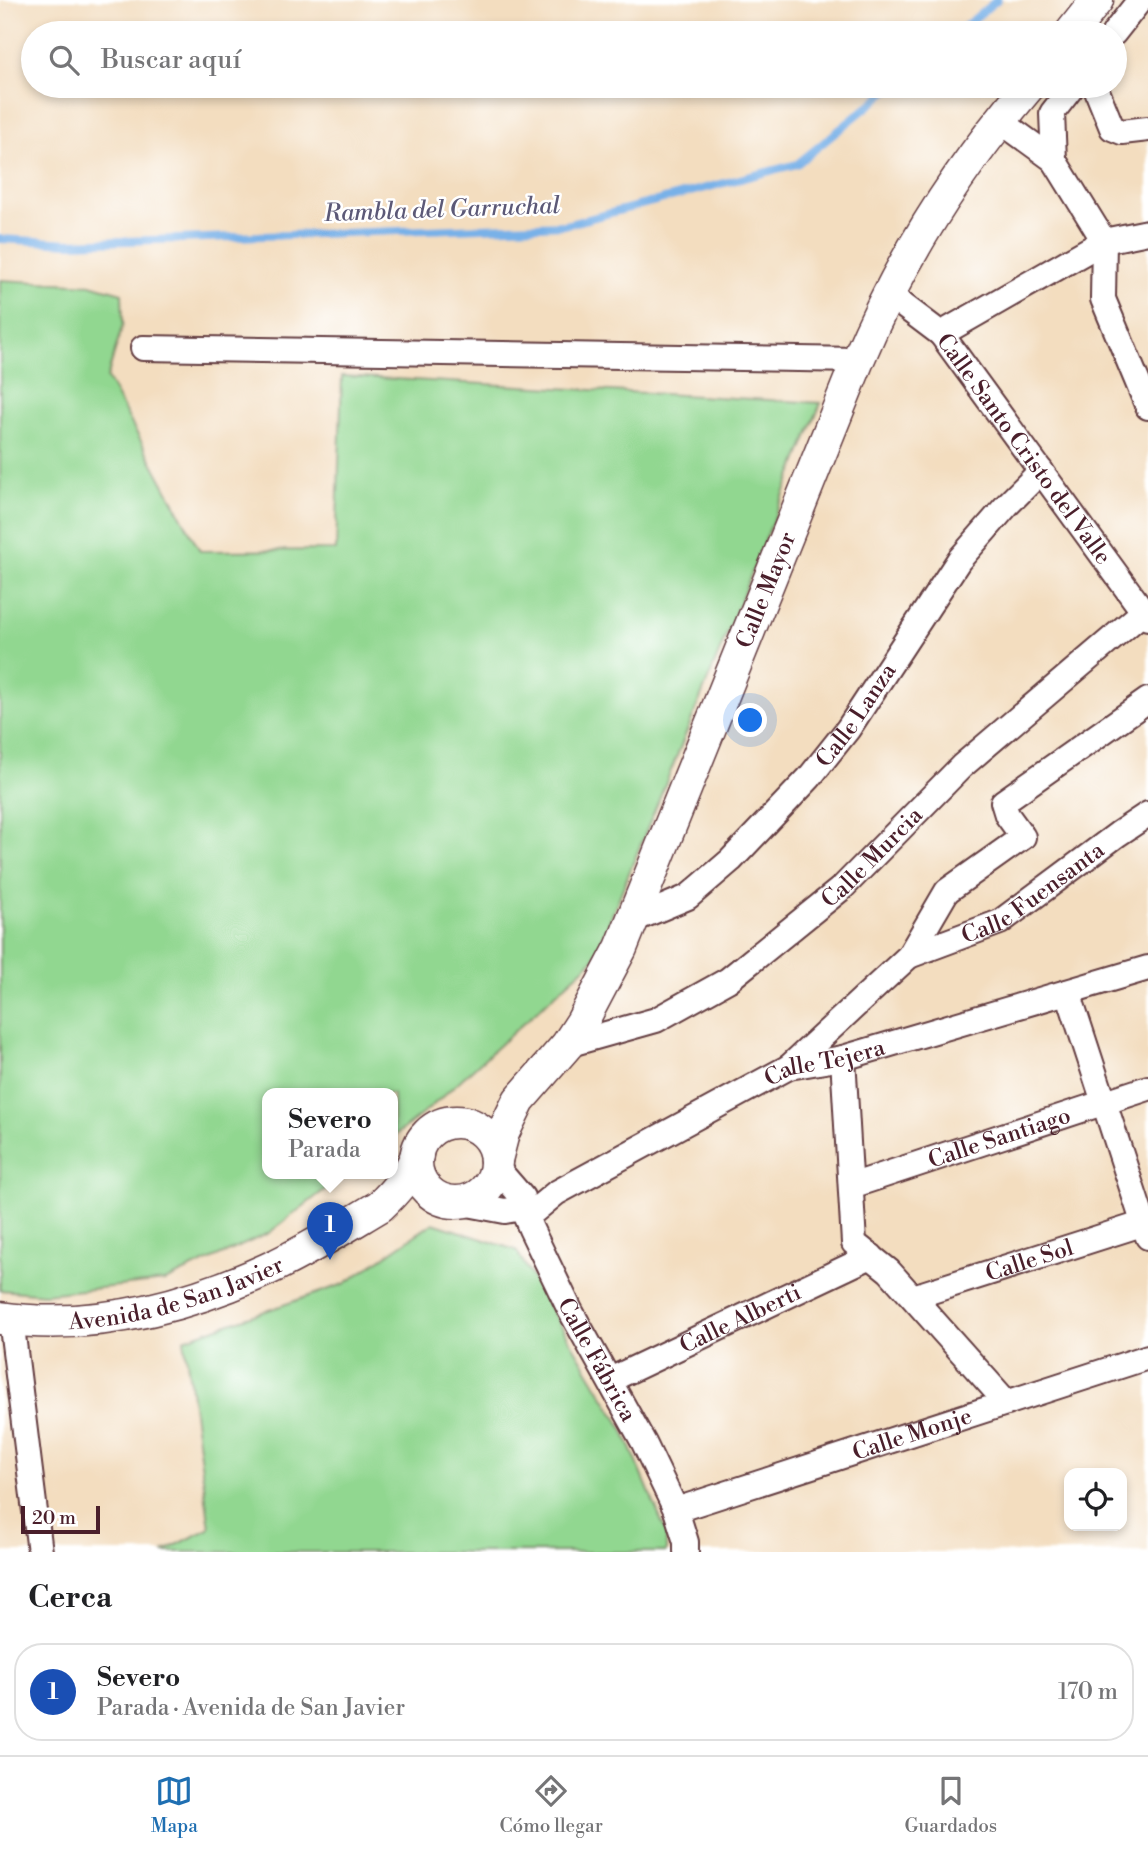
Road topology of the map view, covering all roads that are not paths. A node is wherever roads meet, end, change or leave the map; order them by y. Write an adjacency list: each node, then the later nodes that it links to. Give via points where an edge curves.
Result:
1 (1097, 0): 3 (main road)
2 (1140, 0): 4 (street)
3 (1080, 21)
4 (1123, 21)
5 (1018, 98): 8 (main road, Calle Mayor)
6 (1064, 98): 10 (street, via 1052,113)
7 (1100, 98): 9 (street, via 1112,128 1122,132)
8 (999, 120): 10 (street); 13 (main road, Calle Mayor, via 948,189)
9 (1148, 129)
10 (1054, 160): 12 (street)
11 (1148, 232): 12 (street)
12 (1104, 241): 14 (street); 17 (street, via 1103,299)
13 (888, 294): 14 (street, Calle Santo Cristo del Valle); 16 (main road, Calle Mayor)
14 (942, 334): 18 (street, Calle Santo Cristo del Valle)
15 (143, 348): 16 (street)
16 (858, 360): 22 (main road, Calle Mayor)
17 (1148, 407)
18 (1041, 471): 19 (street, Calle Santo Cristo del Valle); 22 (street, Calle Lanza, via 959,560 848,729 809,778 731,860 688,897)
19 (1145, 615): 26 (street, Calle Murcia, via 962,766 843,887 728,980 656,1020)
20 (1148, 700): 23 (street, via 1003,802 1023,837 947,891)
21 (1148, 814): 23 (street, Calle Fuensanta, via 1000,922)
22 (633, 920): 26 (main road, Calle Mayor)
23 (909, 956): 28 (street)
24 (1148, 968): 25 (street, Calle Tejera)
25 (1068, 992): 27 (street, Calle Tejera); 31 (street)
26 (567, 1045): 30 (main road, Calle Mayor)
27 (843, 1058): 28 (street, Calle Tejera); 35 (street)
28 (789, 1067): 38 (street, Calle Tejera)
29 (1148, 1088): 31 (street, Calle Santiago)
30 (519, 1100): 32 (main road, Calle Mayor); 34 (main road, Calle Mayor)
31 (1104, 1102): 35 (street, Calle Santiago); 39 (street)
32 (459, 1122): 33 (main road, via 432,1131); 34 (main road, via 485,1134)
33 (417, 1155): 36 (main road, via 425,1188); 37 (main road, Avenida de San Javier, via 400,1185)
34 (496, 1163): 36 (main road, via 487,1188 478,1195); 38 (street, Calle Fábrica, via 522,1197)
35 (851, 1186): 40 (street, via 854,1243)
36 (448, 1200): 37 (main road, Avenida de San Javier, via 416,1198); 38 (street)
37 (380, 1206): 42 (main road, Avenida de San Javier, via 270,1268 169,1306 66,1322)
38 (525, 1212): 44 (street, Calle Fábrica, via 570,1310)
39 (1146, 1228): 41 (street, Calle Sol)
40 (871, 1256): 41 (street); 44 (street, Calle Alberti)
41 (913, 1297): 45 (street)
42 (5, 1318): 47 (street)
43 (1148, 1357): 45 (street, Calle Monje)
44 (610, 1380): 46 (street, Calle Fábrica)
45 (1007, 1403): 46 (street, Calle Monje)
46 (676, 1510): 48 (street, Calle Fábrica)
47 (40, 1552)
48 (686, 1552)

